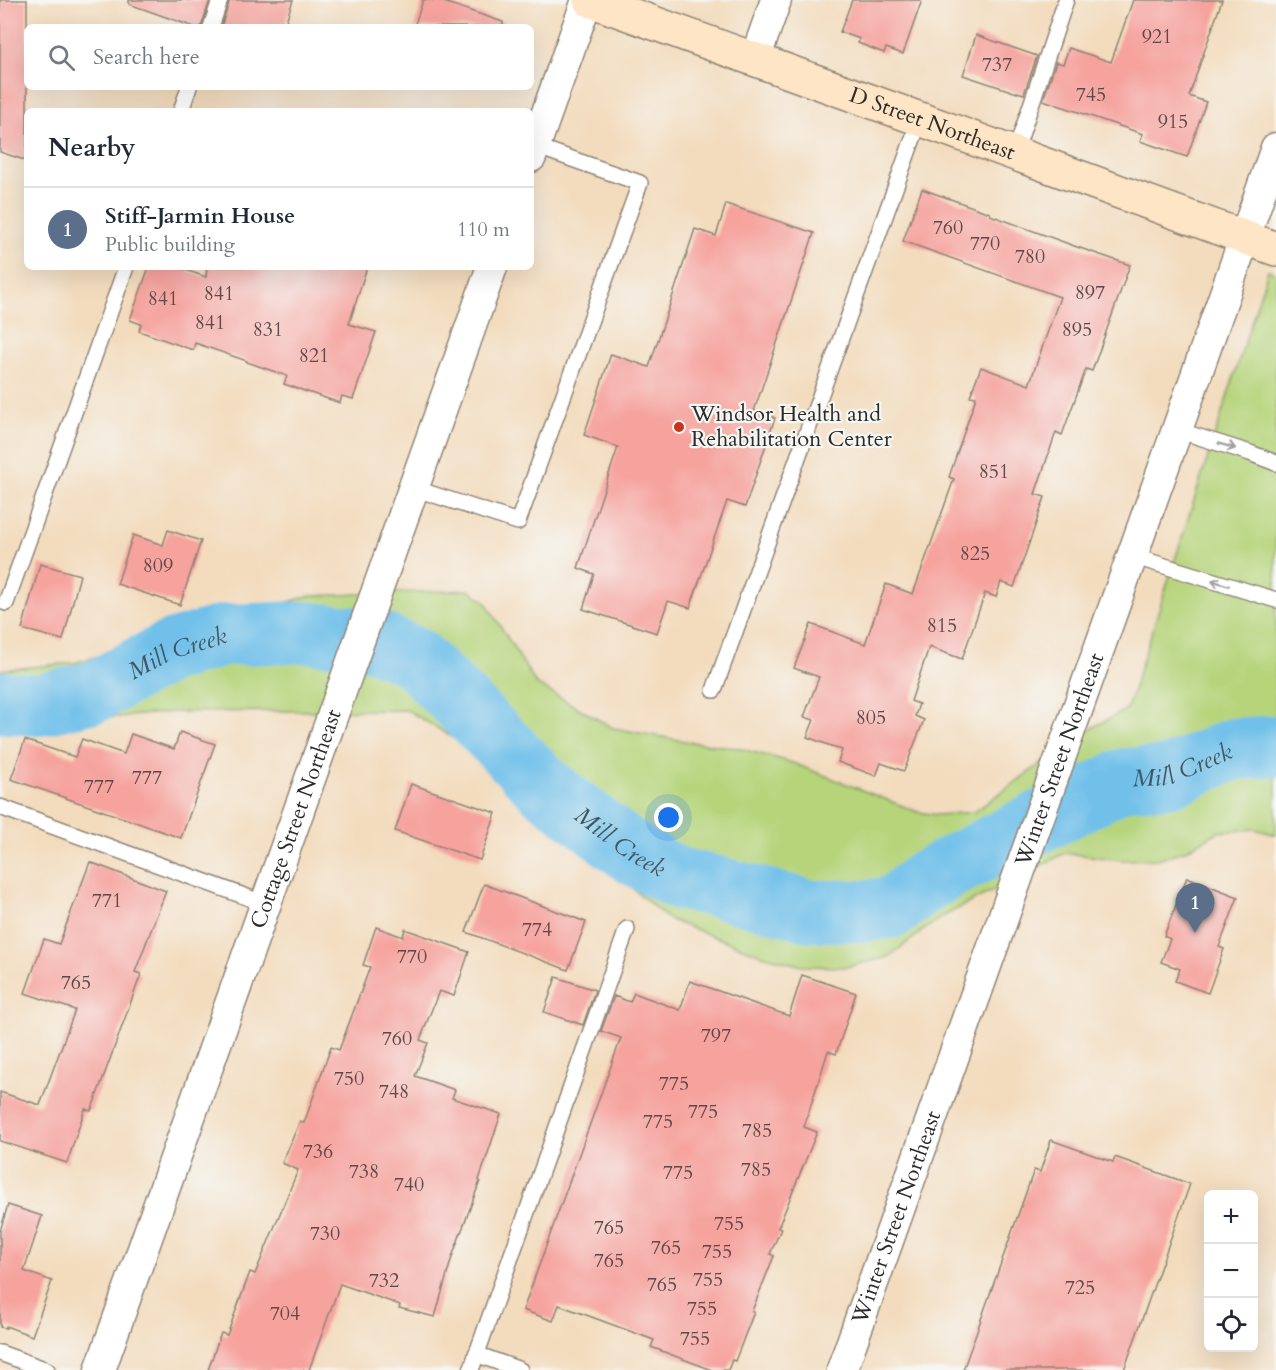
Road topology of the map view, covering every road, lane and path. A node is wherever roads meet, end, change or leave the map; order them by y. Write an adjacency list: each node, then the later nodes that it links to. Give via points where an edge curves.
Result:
1 (220, 0): 5 (lane)
2 (588, 0): 6 (street, D Street Northeast); 11 (street)
3 (776, 0): 6 (street)
4 (1066, 0): 13 (lane)
5 (212, 24)
6 (755, 59): 9 (street, D Street Northeast)
7 (188, 90): 8 (lane)
8 (182, 108)
9 (920, 118): 13 (street, D Street Northeast); 24 (lane)
10 (1276, 148): 14 (street, Winter Street Northeast)
11 (534, 149)
12 (534, 152): 20 (lane, via 640,183 518,522)
13 (1015, 153): 14 (street, D Street Northeast)
14 (1244, 238): 15 (street, D Street Northeast); 18 (street, Winter Street Northeast)
15 (1276, 249)
16 (125, 270): 23 (lane)
17 (491, 270): 20 (street, Cottage Street Northeast)
18 (1177, 430): 19 (lane, one-way to 19); 21 (street, Winter Street Northeast)
19 (1276, 463)
20 (413, 488): 26 (street, Cottage Street Northeast)
21 (1132, 556): 22 (lane, one-way to 21); 34 (street, Winter Street Northeast)
22 (1276, 600)
23 (6, 603)
24 (714, 690)
25 (0, 807): 26 (lane)
26 (266, 904): 31 (street, Cottage Street Northeast)
27 (627, 929): 29 (lane)
28 (0, 1353): 30 (lane)
29 (476, 1354): 32 (lane); 33 (lane)
30 (47, 1370)
31 (100, 1370)
32 (471, 1370)
33 (520, 1370)
34 (842, 1370)

